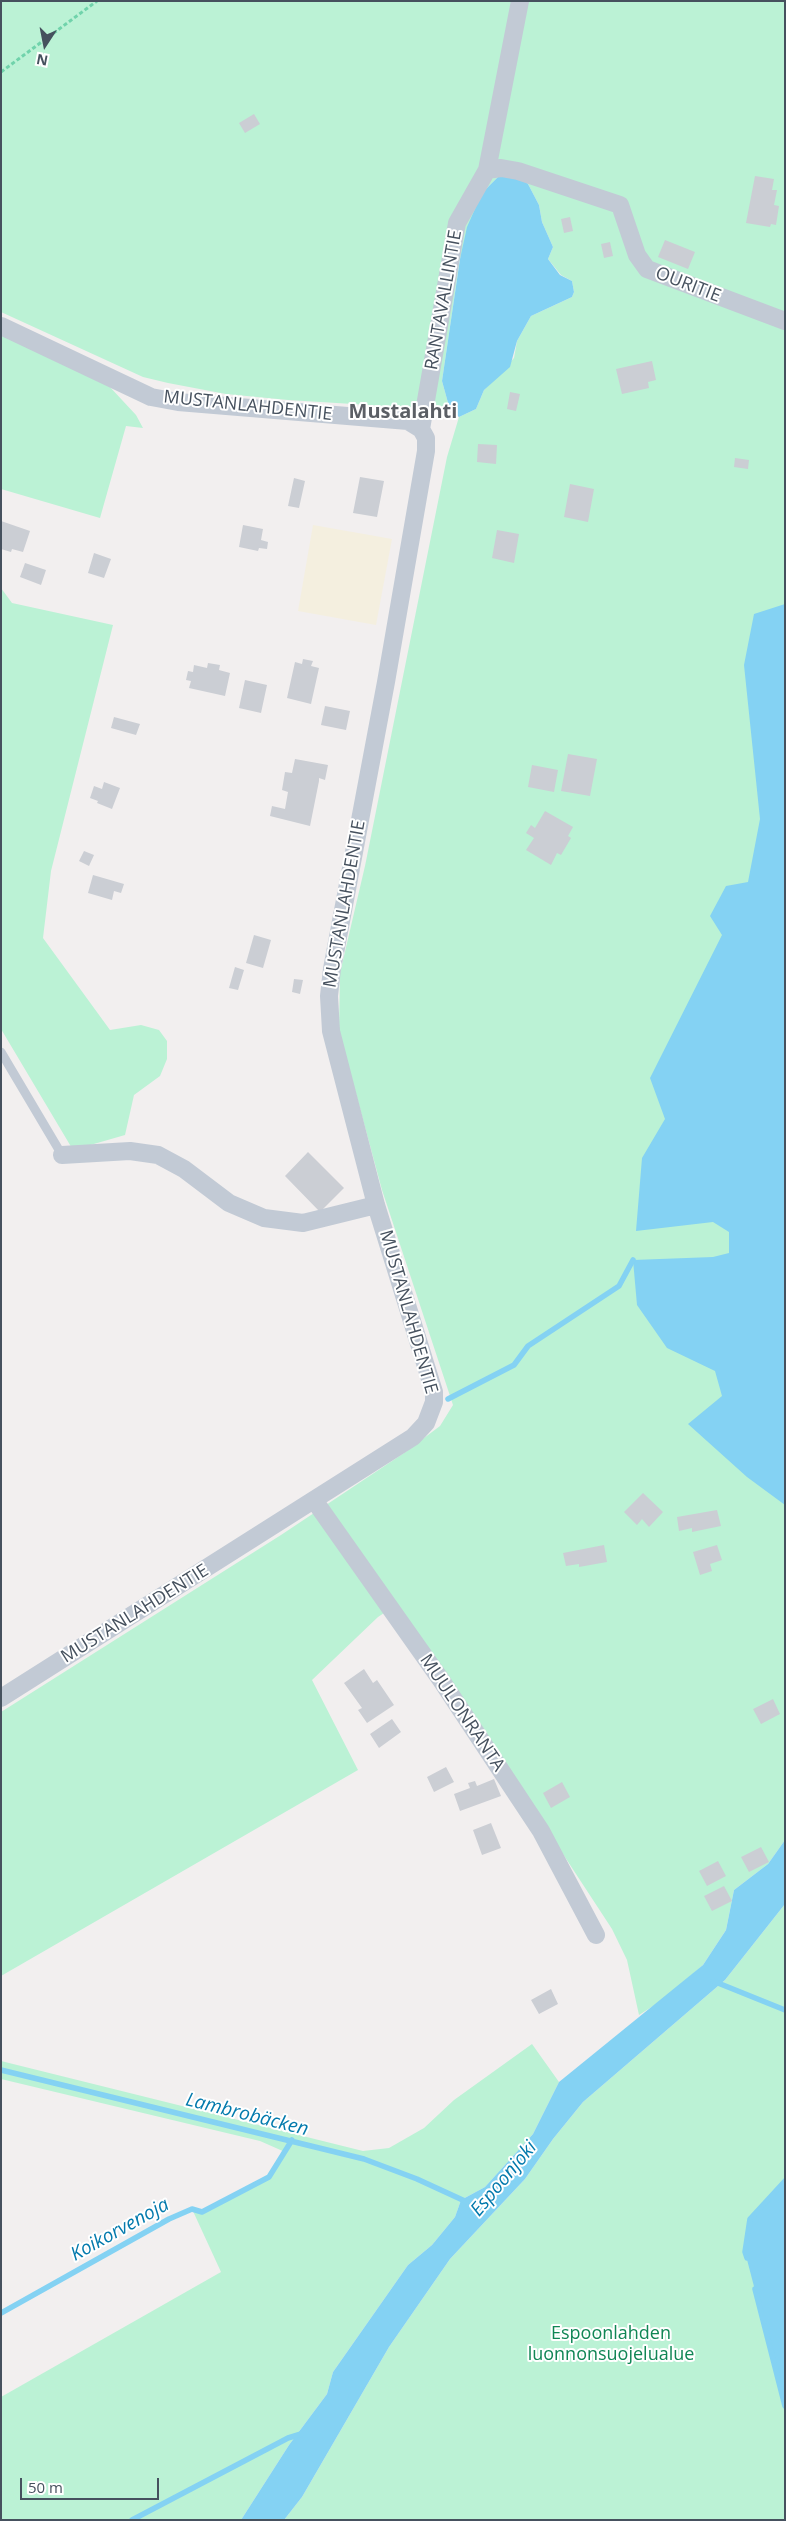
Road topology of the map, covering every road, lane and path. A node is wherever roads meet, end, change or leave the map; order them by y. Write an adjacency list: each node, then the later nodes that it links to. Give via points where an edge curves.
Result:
1 (97, 1): 3 (path)
2 (520, 1): 4 (street, RANTAVALLINTIE)
3 (1, 72)
4 (488, 170): 5 (street, OURITIE, via 518,171 620,205 637,255 647,268); 7 (street, RANTAVALLINTIE, via 457,223)
5 (785, 321)
6 (1, 326): 7 (street, MUSTANLAHDENTIE, via 159,398 408,421)
7 (421, 429): 10 (street, MUSTANLAHDENTIE, via 426,438 426,451 332,969 330,996 331,1031)
8 (1, 1052): 9 (lane)
9 (62, 1155): 10 (street, via 130,1151 158,1155 184,1169 228,1203 264,1218 303,1223)
10 (376, 1206): 11 (street, MUSTANLAHDENTIE, via 434,1392 434,1402 426,1423 413,1437)
11 (314, 1500): 12 (street, MUSTANLAHDENTIE); 13 (street, MUULONRANTA, via 541,1830)
12 (1, 1698)
13 (596, 1935)

